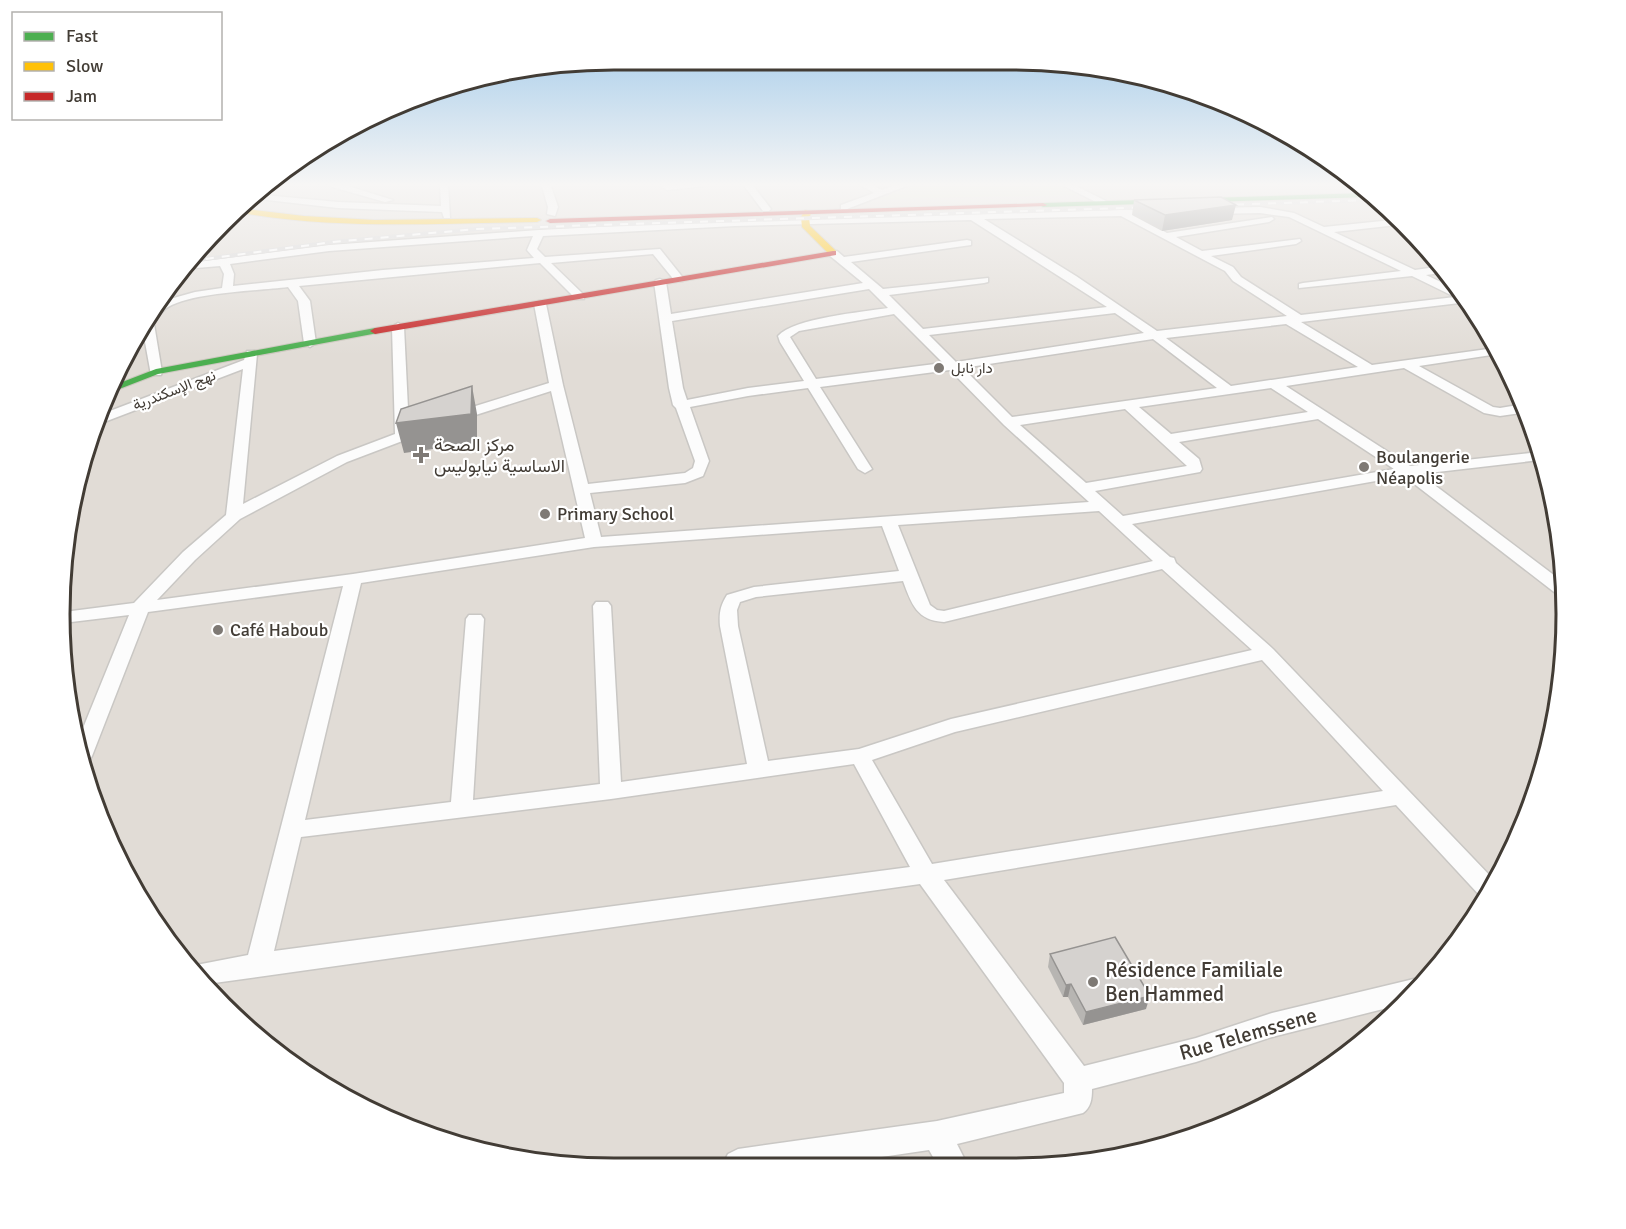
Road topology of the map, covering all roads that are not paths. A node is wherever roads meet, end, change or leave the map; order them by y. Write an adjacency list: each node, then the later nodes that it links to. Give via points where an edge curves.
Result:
1 (443, 240): 15 (street)
2 (536, 240): 13 (street, via 532,250)
3 (648, 240): 13 (street)
4 (650, 240): 19 (street)
5 (819, 240): 12 (main road)
6 (1013, 240): 31 (street, via 1077,279)
7 (1173, 240): 11 (street)
8 (1344, 240): 18 (street)
9 (1296, 241): 11 (street)
10 (967, 243): 12 (street)
11 (1200, 254): 34 (street, via 1232,272)
12 (838, 256): 19 (main road); 24 (street)
13 (543, 258): 15 (street); 27 (street)
14 (224, 262): 15 (street); 16 (street); 26 (street, via 229,274)
15 (334, 262): 22 (street)
16 (198, 265)
17 (1433, 271): 18 (street)
18 (1412, 273): 23 (street); 25 (street)
19 (679, 279): 21 (main road)
20 (984, 280): 24 (street)
21 (660, 282): 27 (main road); 33 (street)
22 (292, 284): 26 (street); 39 (street, via 304,301)
23 (1303, 286)
24 (875, 289): 32 (street); 33 (street)
25 (1448, 290)
26 (227, 291): 29 (street)
27 (580, 297): 30 (main road)
28 (1455, 299): 34 (street)
29 (168, 304)
30 (540, 304): 35 (main road); 50 (street)
31 (1117, 309): 37 (street); 38 (street)
32 (896, 310): 37 (street); 49 (street, via 786,333 786,342)
33 (666, 318): 53 (street)
34 (1294, 319): 38 (street); 44 (street)
35 (398, 327): 39 (main road); 59 (street)
36 (149, 332): 45 (street)
37 (920, 333): 43 (street)
38 (1158, 335): 43 (street); 52 (street)
39 (310, 343): 41 (main road)
40 (1488, 352): 42 (street)
41 (250, 359): 45 (main road); 57 (street, نهج الإسكندرية); 67 (street)
42 (1407, 365): 44 (street); 55 (street, via 1489,410)
43 (952, 366): 49 (street); 58 (street)
44 (1371, 370): 51 (street)
45 (156, 372): 46 (main road)
46 (134, 379): 47 (street); 48 (main road)
47 (124, 380)
48 (122, 384)
49 (812, 384): 53 (street); 62 (street)
50 (556, 385): 59 (street); 65 (street)
51 (1276, 385): 52 (street); 56 (street)
52 (1230, 391): 54 (street)
53 (680, 405): 65 (street, via 702,461 698,473 685,478)
54 (1128, 405): 58 (street); 60 (street)
55 (1515, 410)
56 (1322, 414): 60 (street); 63 (street)
57 (108, 417)
58 (1009, 422): 64 (street)
59 (402, 436): 67 (street, via 342,459)
60 (1169, 439): 64 (street, via 1194,462 1195,469)
61 (1532, 457): 63 (street)
62 (865, 469)
63 (1407, 471): 69 (street); 74 (street)
64 (1084, 488): 66 (street)
65 (581, 489): 70 (street)
66 (1104, 506): 68 (street); 69 (street)
67 (234, 516): 75 (street)
68 (888, 520): 70 (street); 72 (street)
69 (1120, 521): 71 (street)
70 (594, 542): 73 (street)
71 (1168, 562): 72 (street, via 942,616 924,610); 79 (street)
72 (911, 575): 82 (street, via 754,592 733,599 728,610 729,626)
73 (353, 579): 75 (street); 86 (street)
74 (1554, 584)
75 (141, 606): 77 (street); 80 (street)
76 (602, 606): 83 (street)
77 (70, 617)
78 (475, 619): 85 (street)
79 (1266, 653): 81 (street, via 951,726); 84 (street)
80 (87, 744)
81 (860, 756): 82 (street); 87 (street)
82 (759, 771): 83 (street)
83 (611, 791): 85 (street)
84 (1400, 796): 87 (street); 88 (street)
85 (461, 810): 86 (street)
86 (291, 830): 89 (street)
87 (926, 874): 89 (street); 92 (street)
88 (1484, 884)
89 (258, 964): 90 (street)
90 (205, 973)
91 (1402, 993): 92 (street, Rue Telemssene)
92 (1078, 1080): 93 (street, via 1078,1100 1073,1104)
93 (937, 1135): 94 (street); 95 (street)
94 (779, 1158)
95 (949, 1158)

